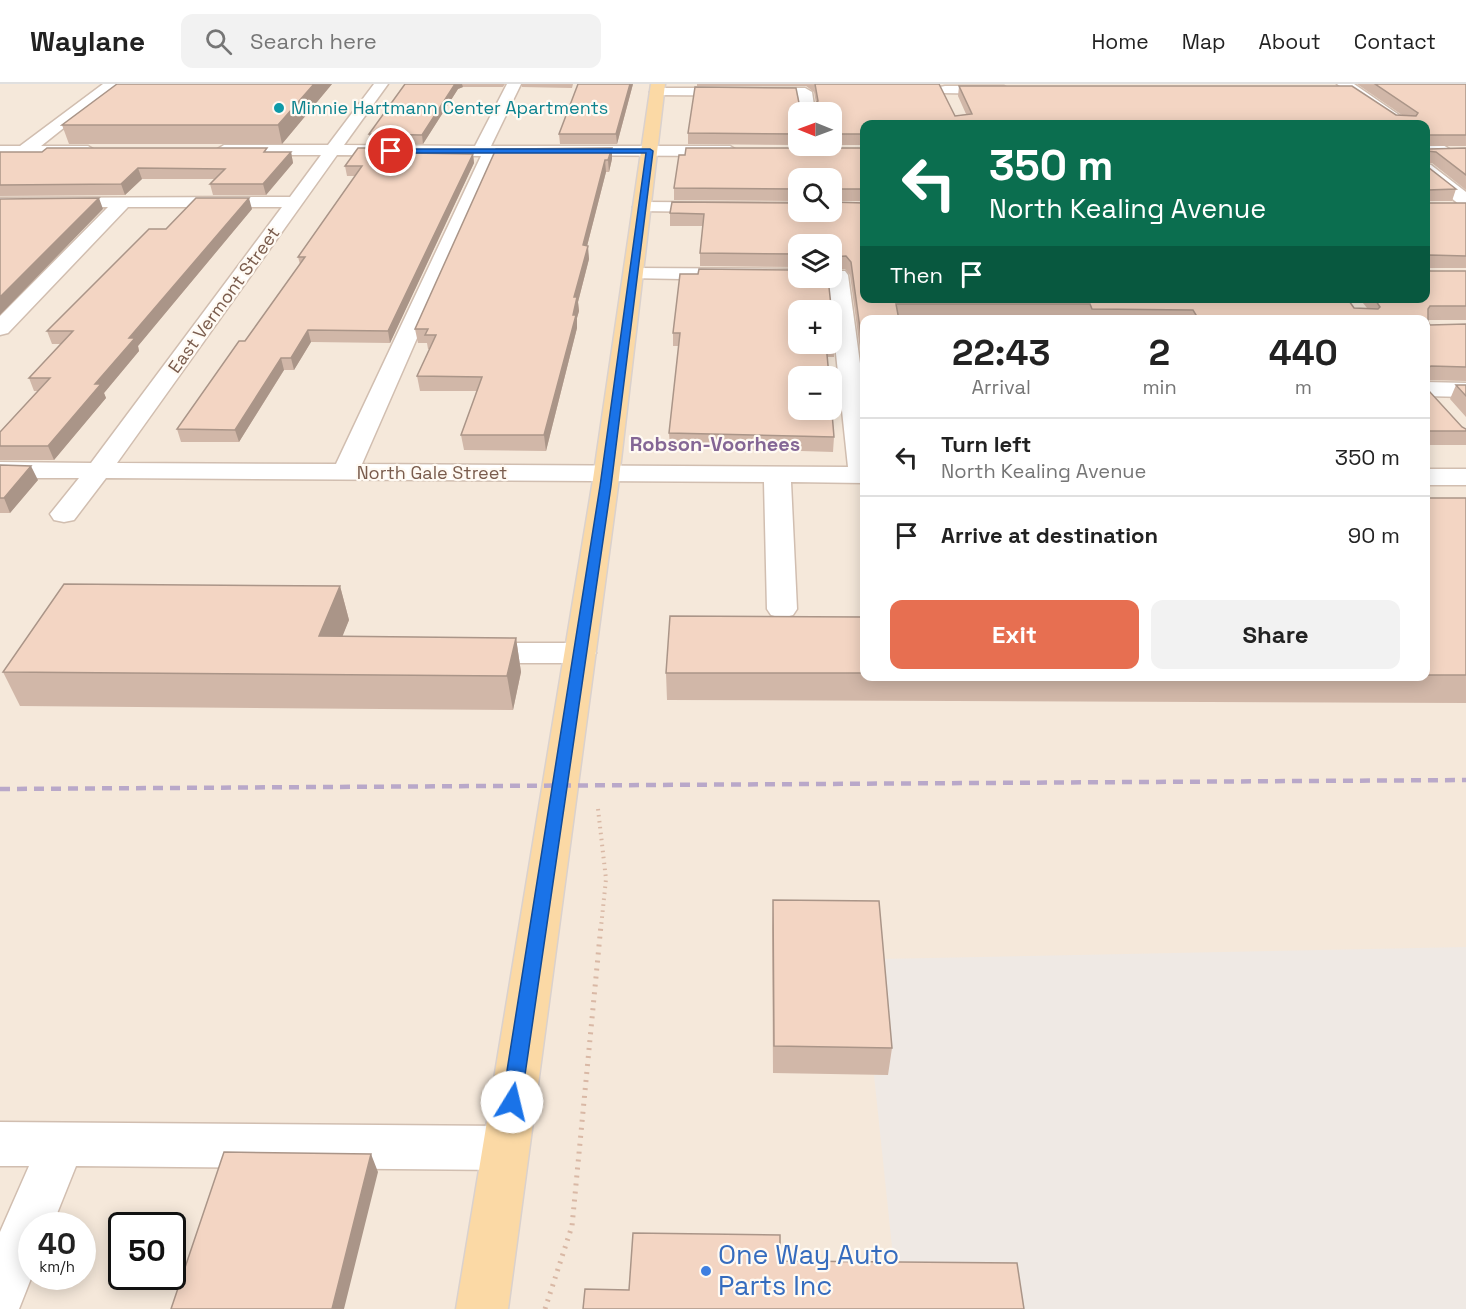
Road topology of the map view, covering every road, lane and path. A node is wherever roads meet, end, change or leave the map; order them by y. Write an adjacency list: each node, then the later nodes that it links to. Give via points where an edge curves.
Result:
1 (112, 84): 15 (street)
2 (381, 84): 13 (street, East Vermont Street)
3 (514, 84): 17 (street)
4 (944, 87): 8 (street); 9 (street)
5 (658, 88): 6 (street); 18 (main road)
6 (804, 88)
7 (1343, 88): 10 (street)
8 (1015, 90)
9 (953, 107)
10 (1397, 120)
11 (1430, 142): 21 (street)
12 (203, 150): 13 (street)
13 (334, 150): 17 (street); 28 (street, East Vermont Street)
14 (0, 151): 15 (street)
15 (25, 151): 16 (street); 23 (street)
16 (99, 151)
17 (485, 151): 18 (street); 45 (street)
18 (650, 151): 19 (street); 29 (main road)
19 (743, 152)
20 (1430, 153): 21 (street)
21 (1445, 153): 22 (street)
22 (1466, 153)
23 (0, 170)
24 (1430, 173): 25 (street)
25 (1466, 201)
26 (0, 202): 27 (street)
27 (120, 202): 28 (street); 36 (street)
28 (297, 202): 44 (street, East Vermont Street)
29 (642, 207): 30 (street); 33 (main road)
30 (788, 208)
31 (1445, 208): 32 (street)
32 (1466, 210)
33 (634, 274): 34 (street); 46 (main road)
34 (788, 275)
35 (842, 281): 37 (street)
36 (0, 328)
37 (856, 363): 42 (street)
38 (1430, 389): 39 (street)
39 (1466, 390)
40 (1430, 394): 41 (street)
41 (1446, 412)
42 (860, 427)
43 (0, 470): 44 (street, North Gale Street)
44 (99, 471): 45 (street, North Gale Street); 51 (street, East Vermont Street)
45 (345, 472): 46 (street, North Gale Street)
46 (607, 474): 47 (street, North Gale Street); 54 (main road)
47 (777, 475): 48 (street, North Gale Street); 52 (street)
48 (860, 475)
49 (1430, 477): 50 (street)
50 (1466, 477)
51 (64, 514)
52 (782, 609)
53 (447, 653): 54 (street)
54 (580, 653): 58 (main road)
55 (598, 807): 61 (path, via 606,879 572,1226)
56 (0, 1144): 57 (street)
57 (61, 1145): 58 (street); 59 (street)
58 (505, 1148): 60 (main road)
59 (0, 1292)
60 (482, 1309)
61 (545, 1309)

